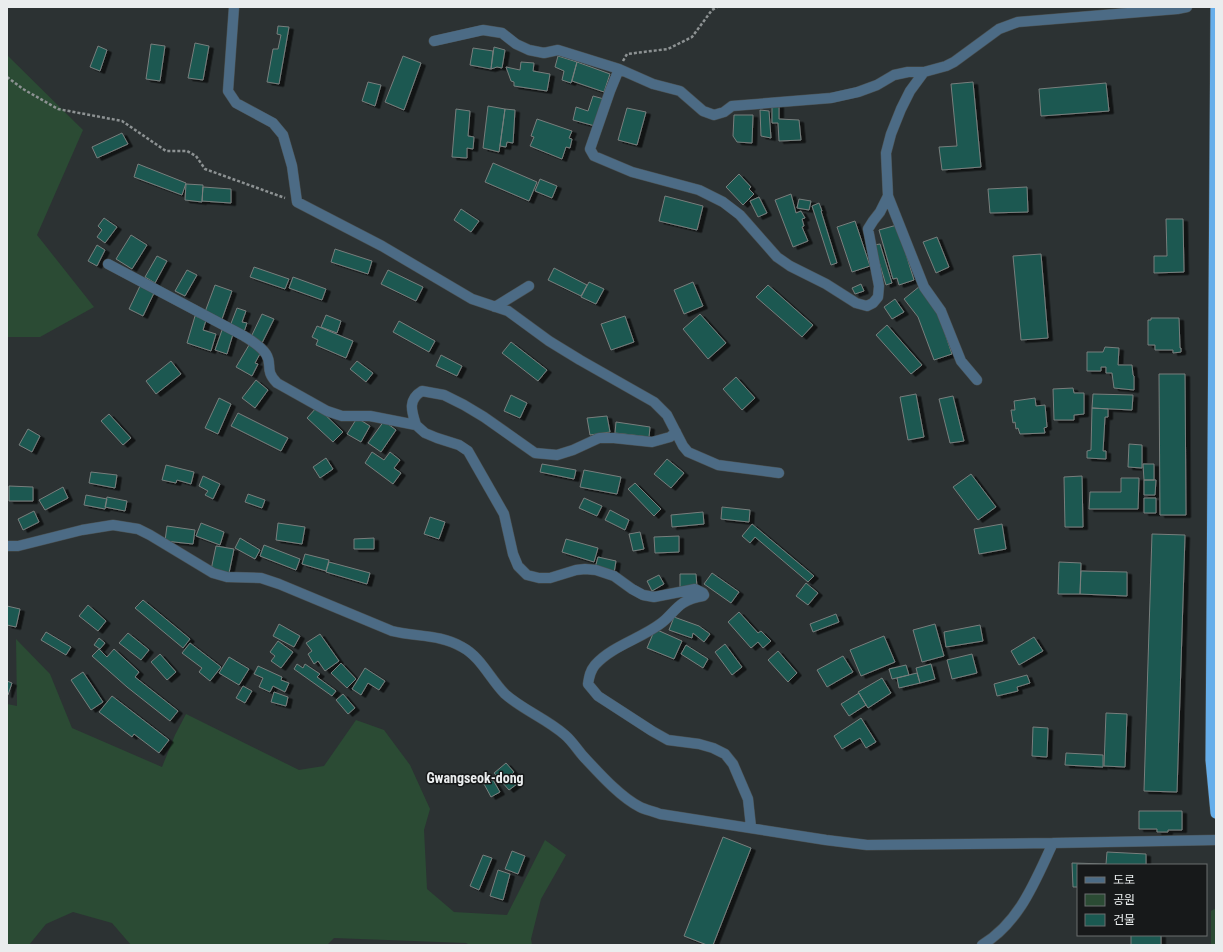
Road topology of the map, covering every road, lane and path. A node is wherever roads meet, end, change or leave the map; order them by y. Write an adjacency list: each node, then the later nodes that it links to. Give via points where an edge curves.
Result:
1 (234, 7): 10 (street, via 228,91 236,103 273,124 283,136 292,166)
2 (717, 7): 6 (path, via 692,37 668,49 628,54)
3 (1187, 7): 7 (street, via 1018,22 999,29 954,62)
4 (1216, 7): 19 (highway, via 1211,760)
5 (434, 41): 6 (street, via 483,30 502,34 529,50 544,53 558,50)
6 (619, 69): 7 (street, via 653,84 680,91 703,111 714,115 732,106 851,94 877,85 894,75); 9 (street, via 590,149 594,156 632,172 699,190 723,202 740,214 777,257 856,303 867,306 878,297 879,286 868,229)
7 (924, 72): 9 (street, via 900,109 891,134 886,153)
8 (7, 77): 10 (path, via 23,90 58,109 122,120 166,151 187,151 196,156 205,169)
9 (888, 196): 14 (street, via 924,287 941,311 961,362)
10 (297, 202): 13 (street, via 382,246 472,299)
11 (108, 264): 15 (street, via 244,336 260,347 268,357 268,370 277,383 327,411 342,416 370,416)
12 (529, 286): 13 (street)
13 (495, 307): 16 (street, via 508,311 549,341 654,402 667,415)
14 (977, 380)
15 (416, 425): 16 (street, via 412,402 415,395 422,391 444,395 484,416 536,452 557,455 599,438 652,442 670,437); 20 (street, via 437,438 459,445 468,451 504,514 513,554 518,566 527,575 550,578 576,570 596,570 614,576 632,590 648,596 690,590 703,593 703,596 683,603 662,624 604,656 589,674 588,684 598,696 668,740 699,744 725,754 733,764 748,798)
16 (676, 432): 17 (street, via 688,452 718,465)
17 (779, 473)
18 (7, 546): 20 (street, via 18,546 113,524 150,535 213,573 227,577 261,578 392,631 436,636 453,642 478,660 506,694 566,736 611,784 639,807 660,814)
19 (1216, 813)
20 (751, 827): 22 (street, via 867,844)
21 (1216, 840): 22 (street)
22 (1053, 843): 23 (street, via 1021,907 1004,929)
23 (982, 945)

